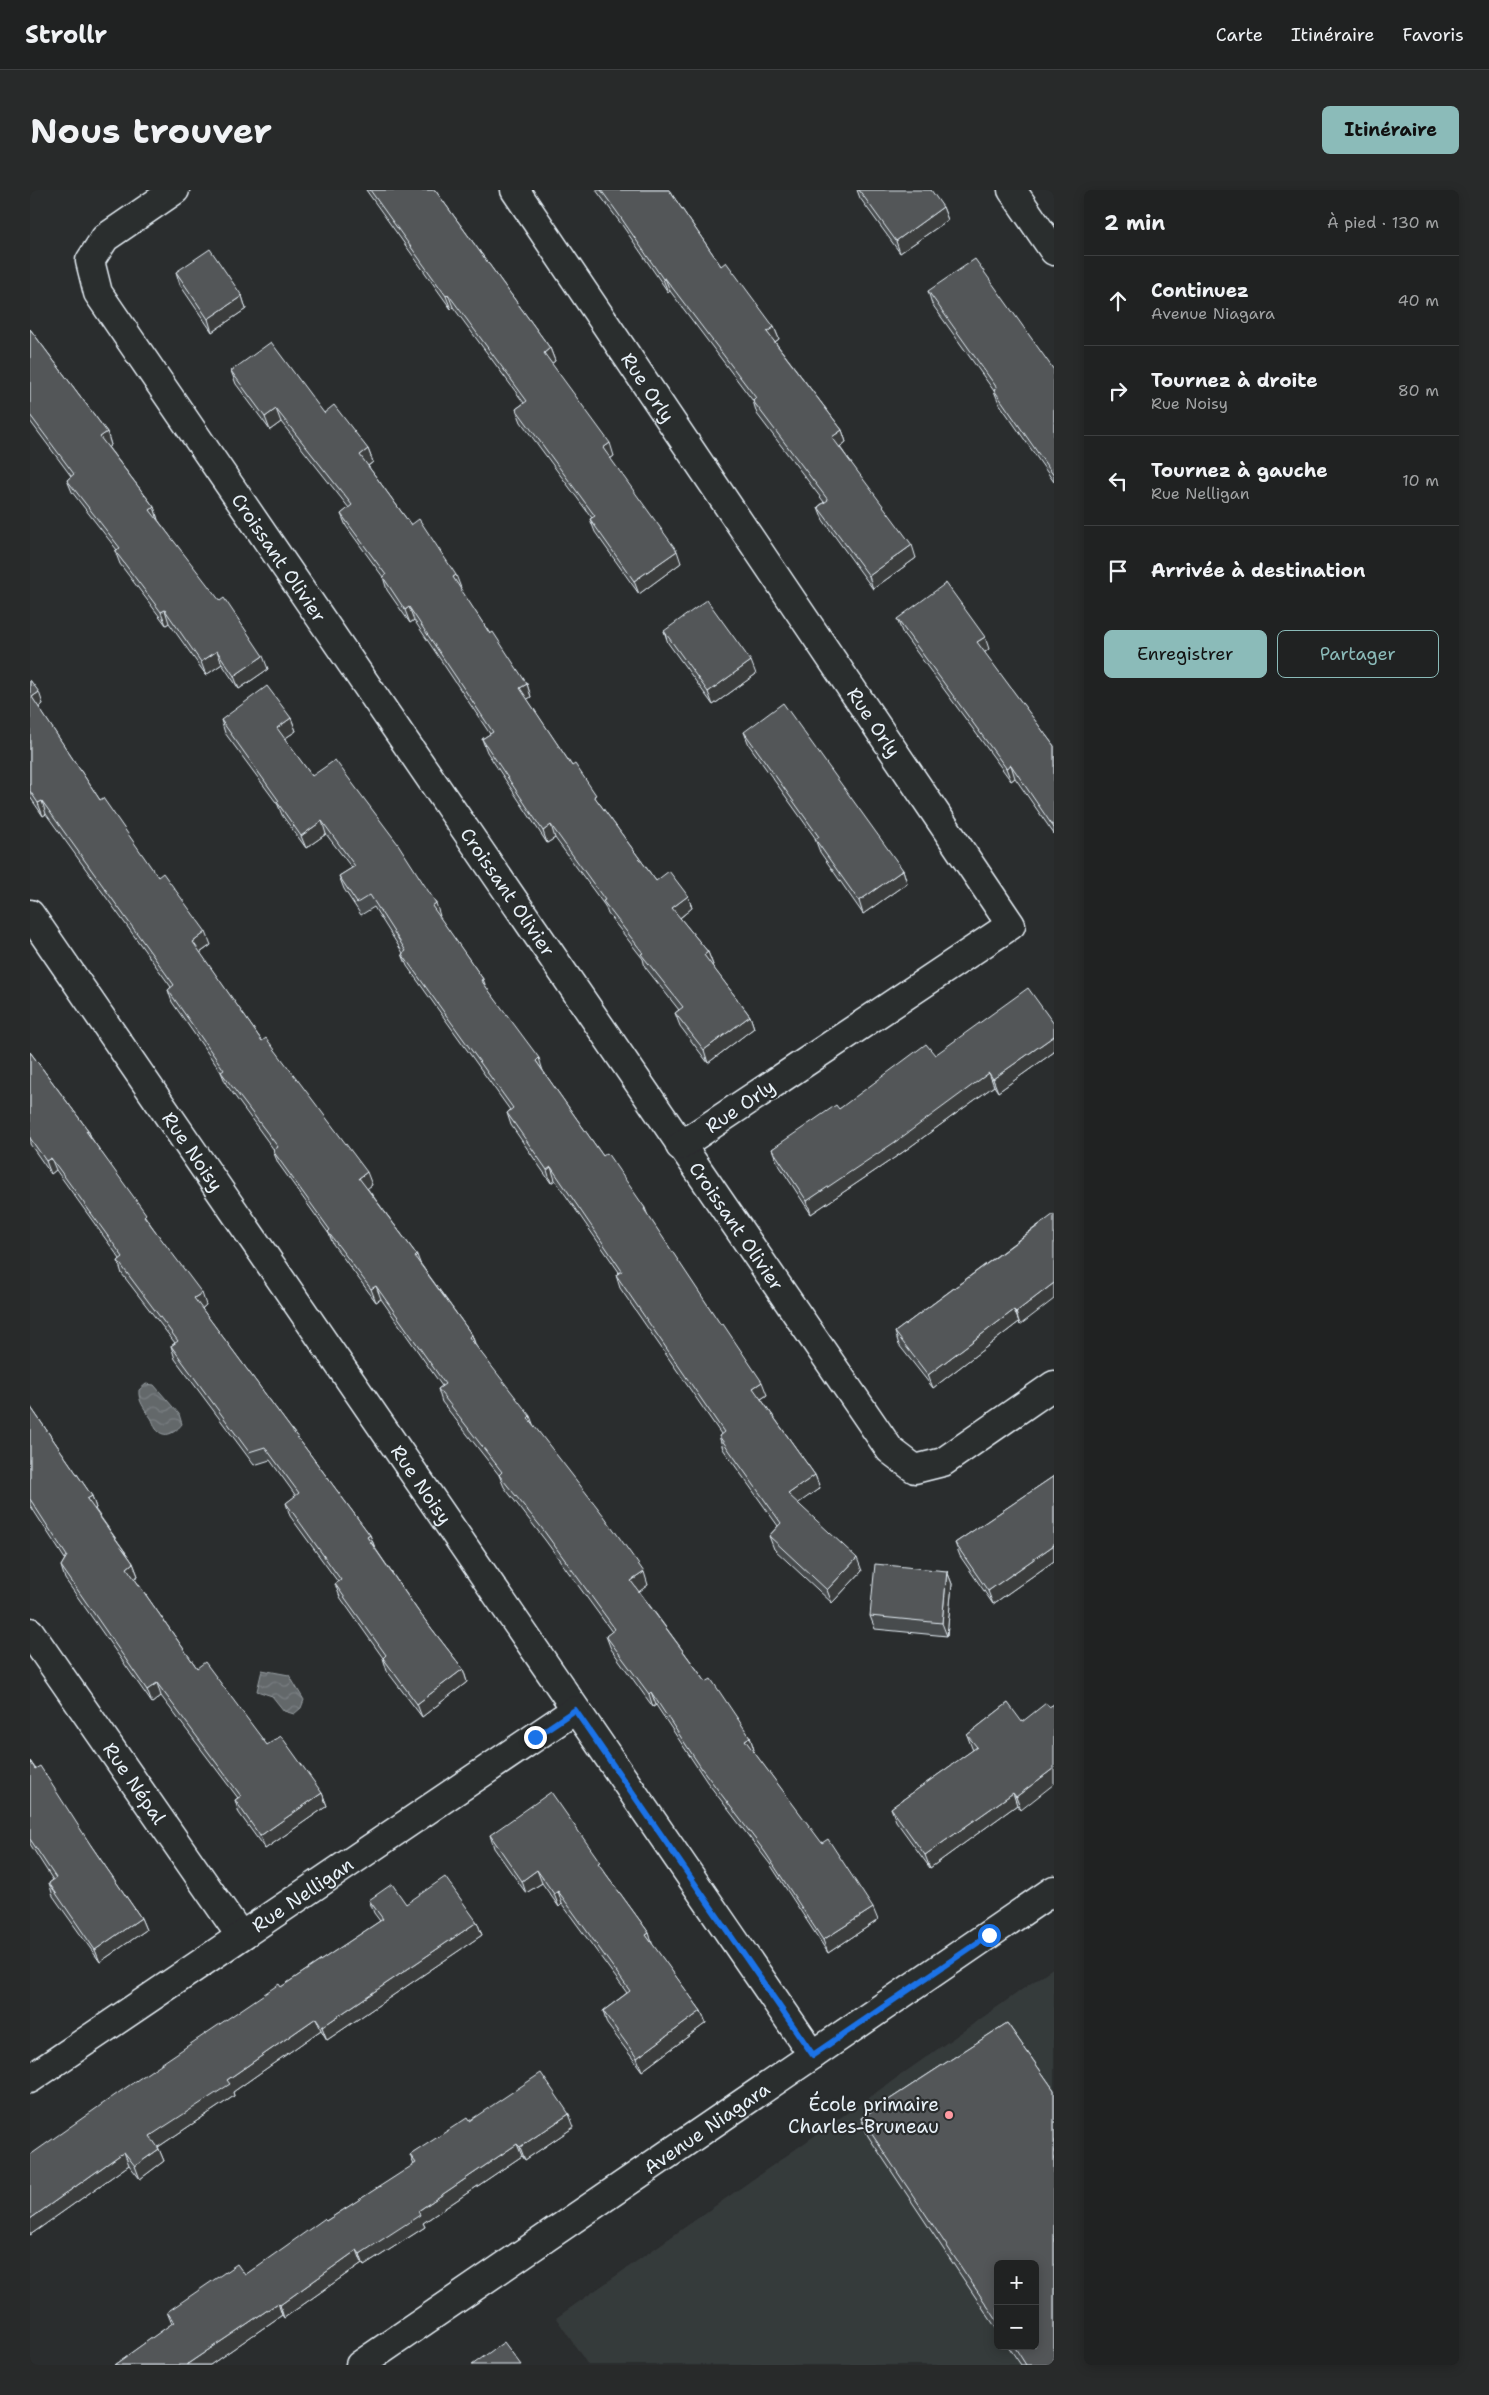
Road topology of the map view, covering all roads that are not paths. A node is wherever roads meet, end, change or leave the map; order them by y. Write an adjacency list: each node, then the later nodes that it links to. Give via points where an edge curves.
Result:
1 (175, 190): 6 (street, Croissant Olivier, via 105,238 90,261 98,294)
2 (515, 190): 6 (street, Rue Orly, via 1011,925)
3 (1012, 190): 4 (street)
4 (1054, 251)
5 (30, 914): 9 (street, Rue Noisy)
6 (680, 1146): 7 (street, Croissant Olivier, via 890,1450 915,1469 943,1462)
7 (1054, 1385)
8 (30, 1632): 11 (street, Rue Népal)
9 (575, 1710): 11 (street, Rue Nelligan); 12 (street, Rue Noisy)
10 (1054, 1890): 12 (street, Avenue Niagara)
11 (240, 1935): 13 (street, Rue Nelligan)
12 (813, 2055): 14 (street, Avenue Niagara)
13 (30, 2079)
14 (360, 2365)

